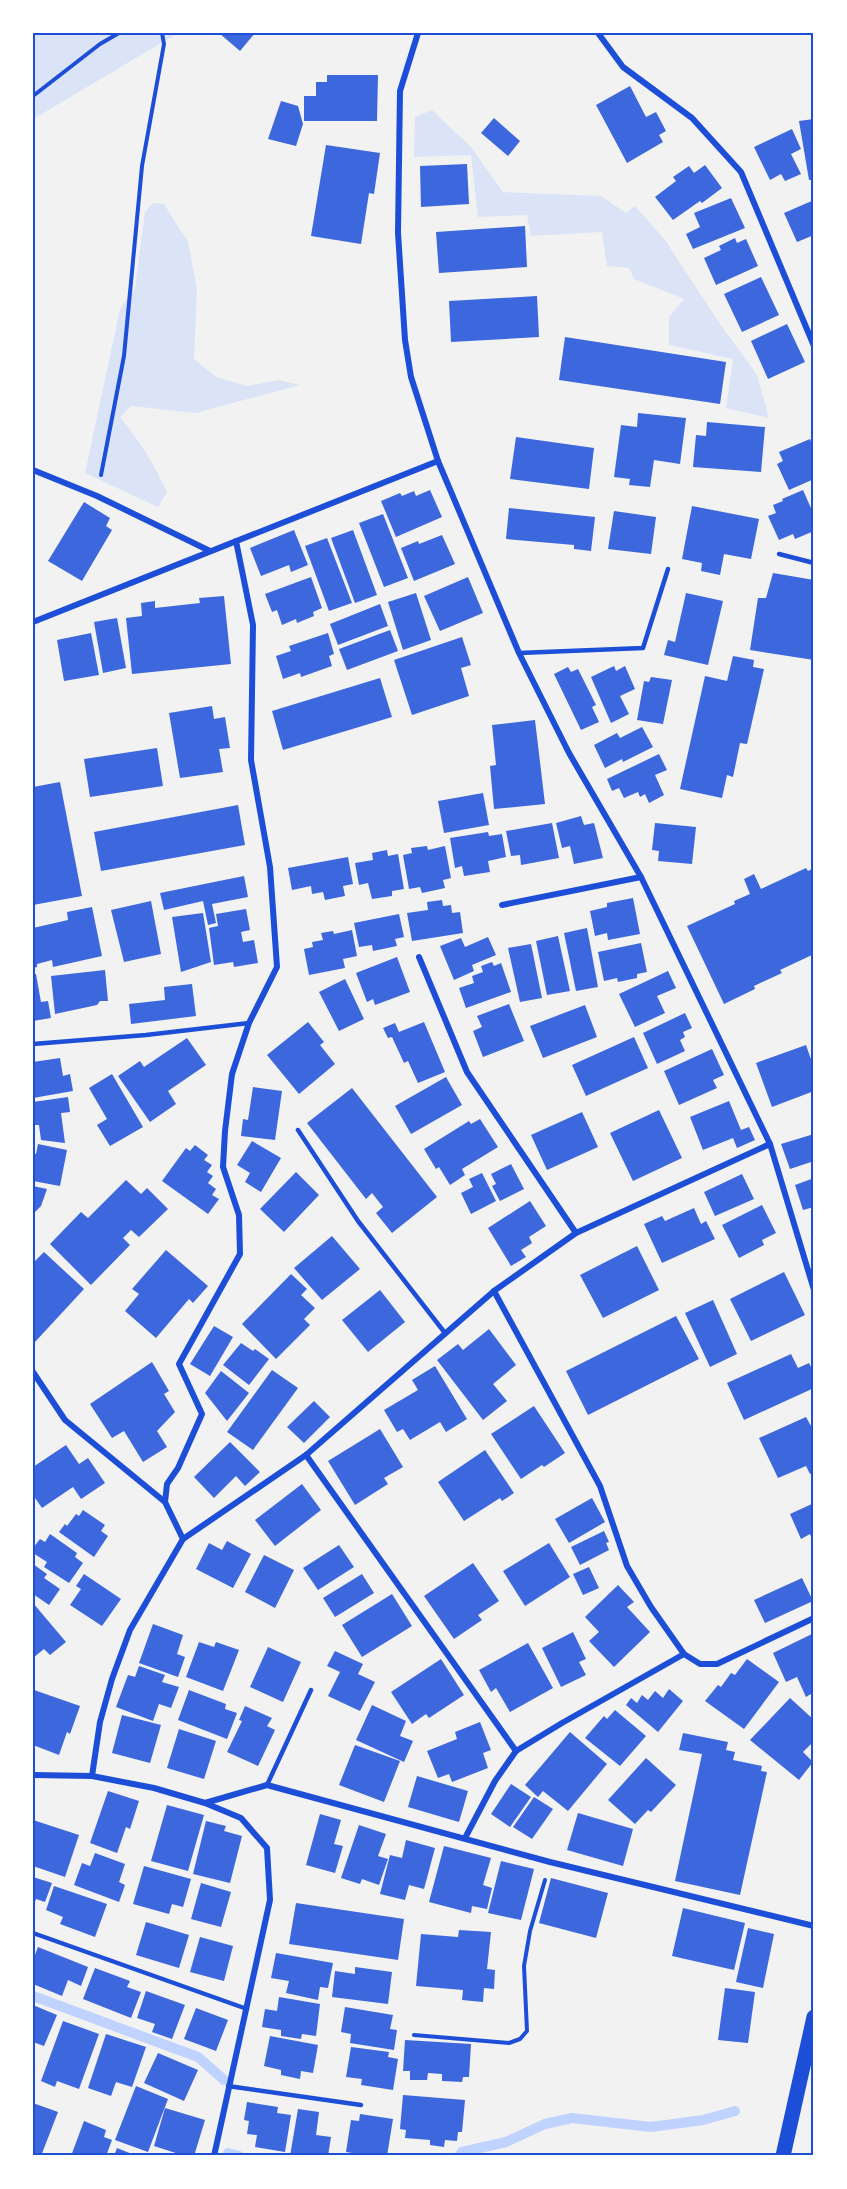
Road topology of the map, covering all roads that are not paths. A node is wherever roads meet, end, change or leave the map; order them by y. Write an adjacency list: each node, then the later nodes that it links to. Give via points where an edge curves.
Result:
1 (418, 33): 4 (street, via 400,91 398,233 405,340)
2 (598, 33): 3 (street, via 623,67 693,118 741,172)
3 (814, 346)
4 (438, 461): 6 (street); 12 (street)
5 (33, 470): 7 (street)
6 (236, 541): 7 (street); 16 (street, via 253,625 251,760 270,867 277,967)
7 (210, 551): 11 (street)
8 (779, 554): 9 (lane)
9 (814, 563)
10 (668, 569): 12 (lane, via 643,648)
11 (33, 622)
12 (519, 653): 13 (street, via 569,753)
13 (641, 877): 14 (street); 19 (street)
14 (502, 905)
15 (419, 957): 20 (street, via 467,1072)
16 (249, 1023): 17 (lane); 26 (street, via 232,1074 223,1167 238,1215 240,1254 179,1364 202,1414 167,1484)
17 (33, 1044)
18 (298, 1130): 23 (lane, via 358,1221)
19 (770, 1144): 20 (street); 21 (street)
20 (576, 1233): 22 (street)
21 (814, 1290)
22 (494, 1291): 23 (street); 29 (street, via 600,1486 627,1566)
23 (445, 1333): 25 (street)
24 (33, 1372): 26 (street, via 65,1420)
25 (306, 1455): 27 (street); 31 (street)
26 (165, 1502): 27 (street)
27 (183, 1539): 33 (street, via 130,1630 100,1722)
28 (814, 1618): 29 (street, via 717,1664 700,1664)
29 (684, 1654): 31 (street)
30 (311, 1690): 34 (lane)
31 (516, 1751): 36 (street)
32 (33, 1774): 33 (street)
33 (92, 1776): 35 (street)
34 (267, 1785): 35 (street); 36 (street)
35 (205, 1803): 39 (street, via 241,1818 267,1848 270,1900)
36 (465, 1838): 37 (street)
37 (814, 1926)
38 (33, 1932): 39 (lane)
39 (247, 2010): 41 (street)
40 (814, 2018): 44 (main road)
41 (228, 2086): 42 (lane); 43 (street)
42 (361, 2105)
43 (214, 2156)
44 (783, 2156)

